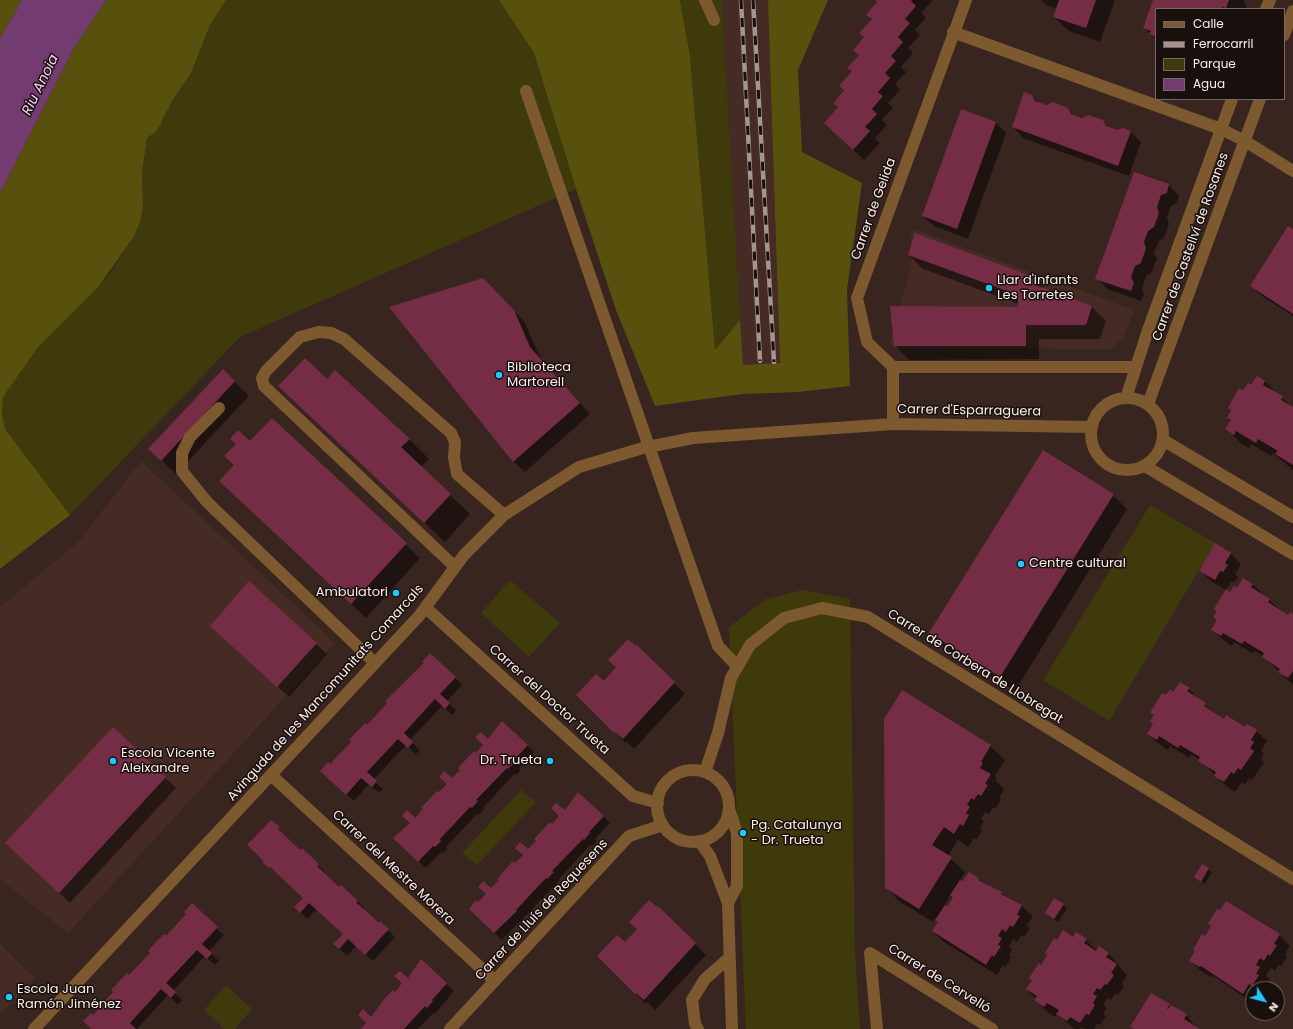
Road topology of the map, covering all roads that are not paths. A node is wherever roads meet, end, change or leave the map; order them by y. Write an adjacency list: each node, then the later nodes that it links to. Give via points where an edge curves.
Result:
1 (705, 0): 4 (street)
2 (966, 0): 5 (street, Carrer de Gelida)
3 (1293, 11): 6 (street)
4 (714, 20)
5 (953, 32): 10 (street); 13 (street, Carrer de Gelida, via 857,298 867,342)
6 (1285, 32)
7 (526, 91): 29 (street, via 718,646)
8 (1232, 100): 10 (street, Carrer de Castellví de Rosanes)
9 (1260, 100): 11 (street, Carrer de Castellví de Rosanes)
10 (1221, 129): 11 (street); 14 (street, Carrer de Castellví de Rosanes)
11 (1245, 141): 12 (street); 16 (street, Carrer de Castellví de Rosanes)
12 (1293, 172)
13 (893, 367): 14 (street); 18 (street)
14 (1135, 367): 15 (street, Carrer de Castellví de Rosanes)
15 (1126, 398): 16 (street, via 1138,399); 20 (street, via 1114,400 1104,406 1096,415)
16 (1148, 404): 21 (street, via 1161,420)
17 (219, 408): 28 (street, via 190,437 182,453 182,471 207,502)
18 (893, 424): 19 (street, Carrer d'Esparraguera); 20 (street, Carrer d'Esparraguera)
19 (847, 426): 23 (street, Avinguda de les Mancomunitats Comarcals, via 694,438 643,448 580,467)
20 (1092, 427): 22 (street, via 1091,438 1101,460 1111,467 1122,470 1134,470)
21 (1163, 440): 22 (street, via 1160,450); 24 (street)
22 (1145, 466): 25 (street)
23 (504, 515): 26 (street, Avinguda de les Mancomunitats Comarcals); 26 (street, via 457,474 455,442 451,433 344,339 331,333 319,332 300,337 266,371 262,378 264,386)
24 (1293, 517)
25 (1293, 554)
26 (454, 566): 27 (street, Avinguda de les Mancomunitats Comarcals)
27 (426, 608): 28 (street, Avinguda de les Mancomunitats Comarcals); 32 (street, Carrer del Doctor Trueta, via 633,796)
28 (375, 663): 31 (street, Avinguda de les Mancomunitats Comarcals)
29 (737, 666): 30 (street, Carrer de Corbera de Llobregat); 36 (street, Carrer de Corbera de Llobregat, via 750,645 784,618 822,608 868,618)
30 (706, 772): 32 (street, via 689,771 674,776 660,792); 33 (street, via 724,787)
31 (271, 775): 39 (street, Carrer del Mestre Morera); 40 (street, Avinguda de les Mancomunitats Comarcals)
32 (658, 803): 34 (street)
33 (729, 809): 35 (street, via 726,821 719,830 710,838); 37 (street, via 737,833 738,886)
34 (663, 825): 35 (street, via 678,838); 39 (street, Carrer de Lluís de Requesens, via 629,836)
35 (699, 841): 37 (street, via 710,856)
36 (1293, 878)
37 (728, 903): 38 (street)
38 (729, 958): 42 (street, via 705,979 692,1000); 43 (street)
39 (495, 982): 41 (street, Carrer de Lluís de Requesens)
40 (41, 1027)
41 (450, 1029)
42 (698, 1029)
43 (732, 1029)
44 (877, 1029): 45 (street, Carrer de Cervelló, via 870,953)
45 (992, 1029)

